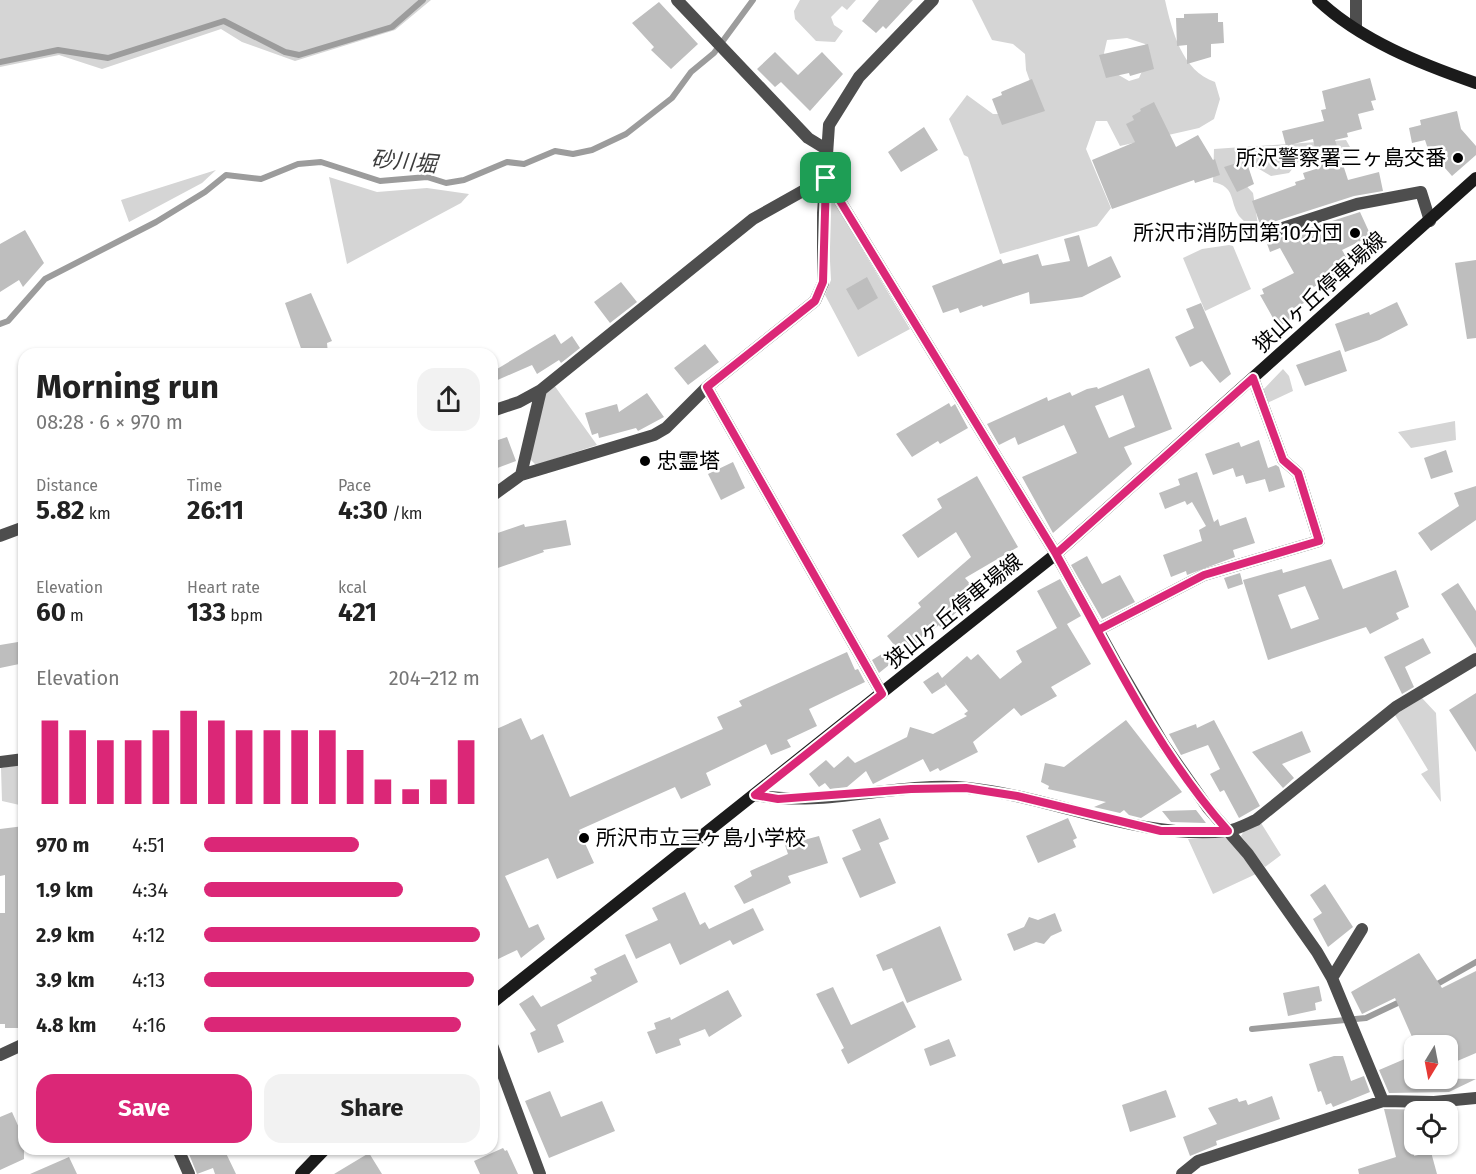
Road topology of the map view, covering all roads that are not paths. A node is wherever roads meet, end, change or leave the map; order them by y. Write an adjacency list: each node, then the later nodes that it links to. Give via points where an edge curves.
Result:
1 (677, 0): 7 (street, via 808,138)
2 (933, 0): 7 (street, via 848,93 829,125)
3 (1318, 0): 5 (main road)
4 (1356, 0): 5 (street)
5 (1356, 28): 6 (main road, via 1399,52)
6 (1476, 83)
7 (826, 149): 8 (street)
8 (826, 178): 13 (street, via 823,282 815,301); 14 (street, via 753,219); 20 (street)
9 (1476, 178): 10 (main road, 狭山ヶ丘停車場線)
10 (1430, 221): 11 (street, via 1421,192 1357,204); 12 (main road, 狭山ヶ丘停車場線)
11 (1270, 232)
12 (1253, 378): 20 (main road, 狭山ヶ丘停車場線); 21 (street, via 1283,460 1298,473 1319,541 1204,575)
13 (707, 387): 16 (street, via 654,435); 23 (street)
14 (542, 390): 15 (street); 16 (street)
15 (498, 409)
16 (521, 475): 17 (street)
17 (498, 492)
18 (18, 529): 19 (street)
19 (0, 536)
20 (1056, 554): 21 (street); 23 (main road, 狭山ヶ丘停車場線)
21 (1098, 630): 27 (street, via 1164,745)
22 (1476, 659): 27 (street, via 1396,707 1256,820)
23 (882, 694): 26 (main road, 狭山ヶ丘停車場線)
24 (18, 760): 25 (street)
25 (0, 762)
26 (755, 795): 27 (street, via 778,799 966,788 1017,796 1161,831); 30 (main road, 狭山ヶ丘停車場線)
27 (1228, 831): 29 (street, via 1248,854)
28 (1362, 929): 29 (street)
29 (1332, 978): 35 (street)
30 (498, 998)
31 (18, 1047): 32 (street)
32 (0, 1055)
33 (498, 1061): 40 (street)
34 (1476, 1098): 35 (street)
35 (1383, 1101): 41 (street, via 1198,1161)
36 (181, 1155): 38 (street)
37 (319, 1155): 39 (main road)
38 (189, 1174)
39 (301, 1174)
40 (540, 1174)
41 (1182, 1174)

